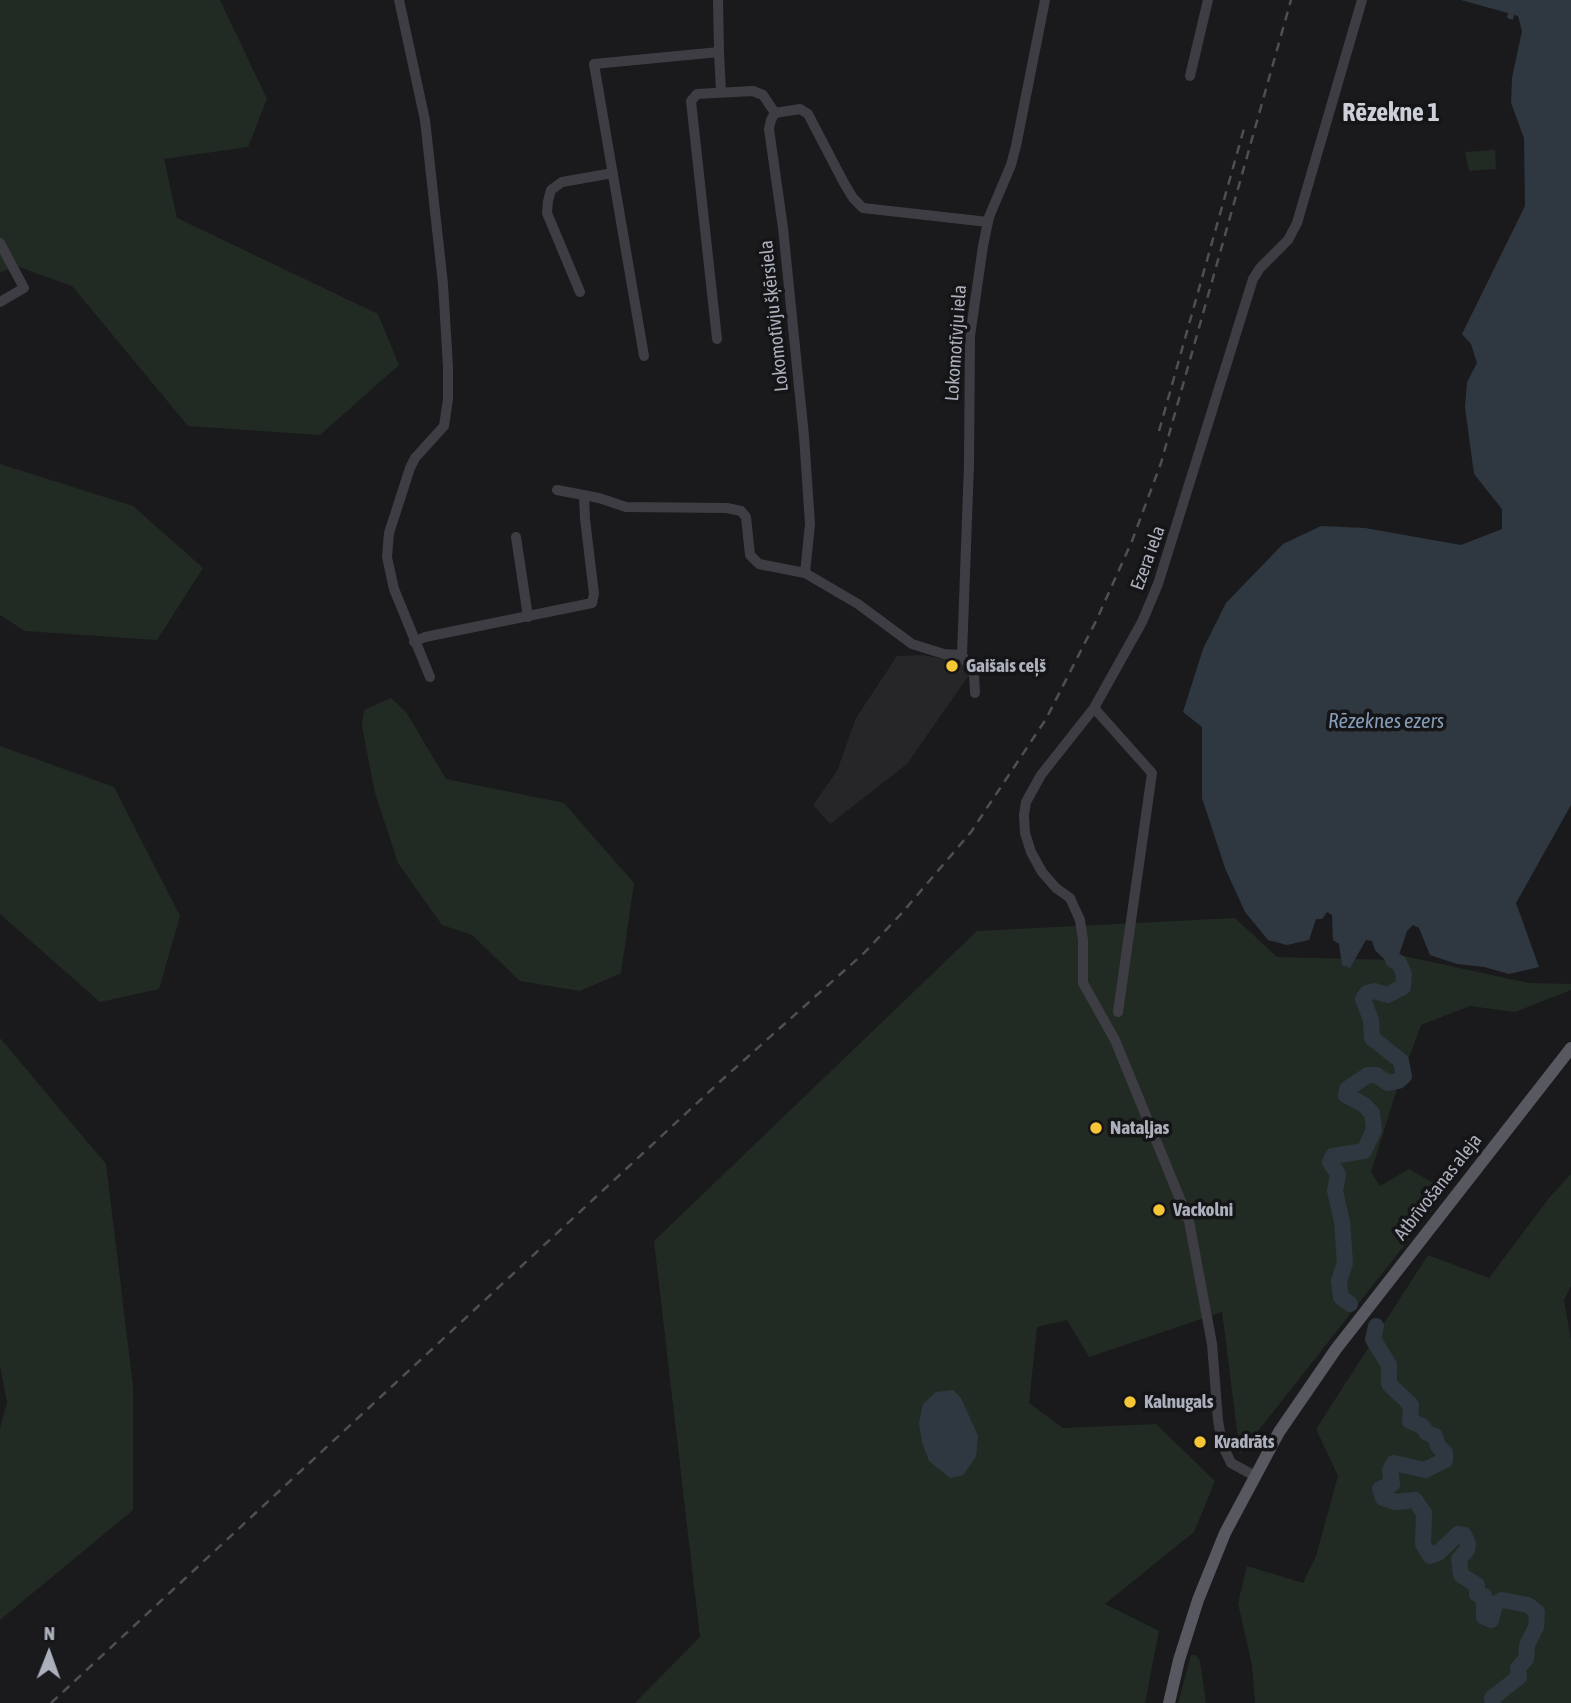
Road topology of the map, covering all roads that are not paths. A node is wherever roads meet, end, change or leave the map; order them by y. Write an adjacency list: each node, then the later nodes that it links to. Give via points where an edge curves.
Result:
1 (398, 0): 22 (street, via 425,120 448,367 444,426 415,458 387,544 389,572)
2 (719, 0): 6 (street)
3 (1045, 0): 11 (street, Lokomotīvju iela, via 1016,146)
4 (1208, 0): 7 (street)
5 (1362, 0): 26 (street, Ezera iela, via 1297,223 1288,240 1253,278 1158,584)
6 (719, 52): 8 (street); 10 (street, via 594,64)
7 (1190, 76)
8 (721, 92): 9 (street, via 759,92); 15 (street, via 697,94 690,103)
9 (775, 113): 11 (street, via 800,109 808,114 848,191 863,208); 20 (street, Lokomotīvju šķērsiela, via 769,129 789,282 810,517)
10 (613, 173): 13 (street, via 562,182 551,190 547,213); 16 (street)
11 (988, 222): 23 (street, Lokomotīvju iela, via 970,336)
12 (0, 243): 14 (street, via 24,288)
13 (580, 292)
14 (0, 302)
15 (717, 339)
16 (644, 356)
17 (557, 490): 18 (street)
18 (584, 496): 20 (street, via 626,507 737,509 746,517 752,560); 21 (street, via 593,601)
19 (516, 537): 21 (street)
20 (805, 573): 23 (street, via 912,644)
21 (528, 617): 22 (street)
22 (414, 642): 24 (street)
23 (962, 655): 25 (street, Lokomotīvju iela, via 974,675)
24 (430, 677)
25 (975, 693)
26 (1094, 708): 27 (street, via 1152,773); 29 (street, Ezera iela, via 1031,790 1025,833 1042,872 1070,898 1080,920 1083,983 1115,1041 1189,1221 1212,1344 1222,1444 1231,1463)
27 (1118, 1012)
28 (1571, 1048): 29 (main road, Atbrīvošanas aleja, via 1336,1349)
29 (1255, 1476): 30 (main road, Atbrīvošanas aleja, via 1198,1600)
30 (1169, 1703)

